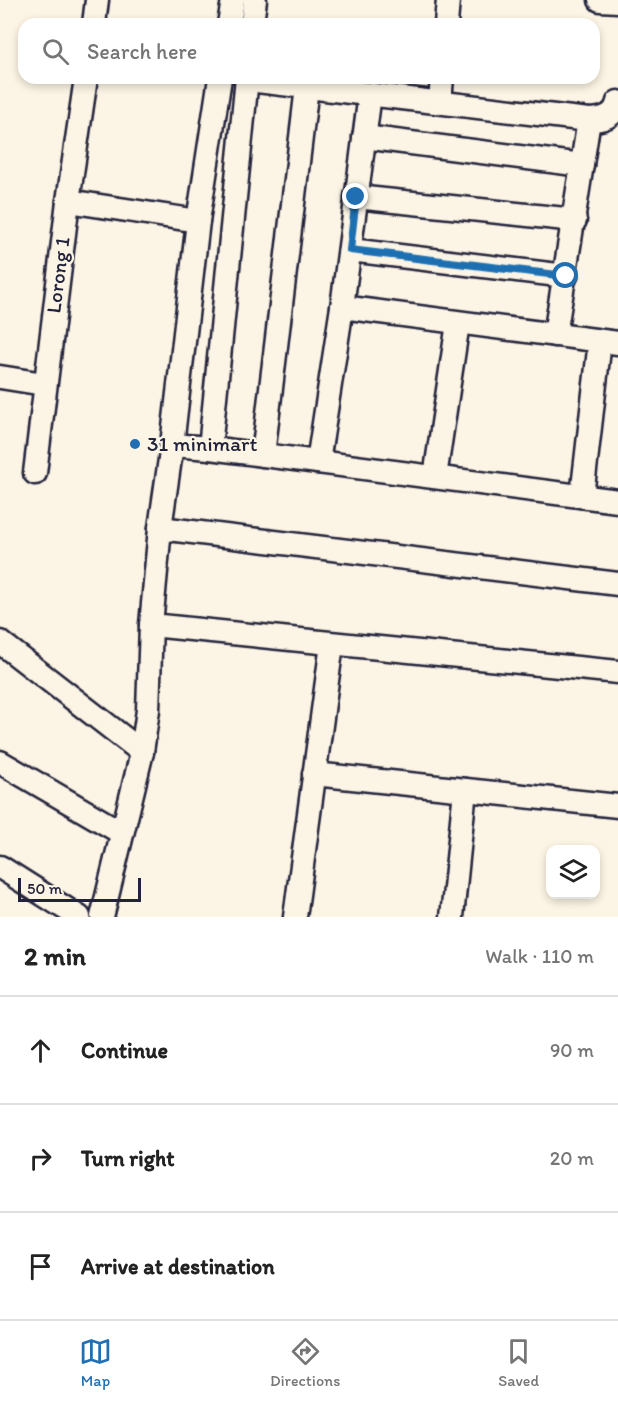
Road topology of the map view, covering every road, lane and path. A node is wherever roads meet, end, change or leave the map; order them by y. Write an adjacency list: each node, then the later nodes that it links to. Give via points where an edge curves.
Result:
1 (97, 0): 7 (street)
2 (233, 0): 8 (street)
3 (255, 0): 9 (street)
4 (448, 0): 10 (street)
5 (600, 0): 6 (street)
6 (618, 1)
7 (95, 18)
8 (230, 18)
9 (253, 18)
10 (446, 18)
11 (85, 84): 24 (street, Lorong 1)
12 (219, 84): 25 (street)
13 (246, 84): 36 (street)
14 (284, 84): 16 (street)
15 (442, 84): 18 (street)
16 (307, 87): 17 (street); 37 (street)
17 (370, 94): 18 (street); 21 (street)
18 (440, 102): 20 (street)
19 (618, 102): 20 (street, via 607,117)
20 (589, 120): 22 (street)
21 (364, 137): 22 (street); 23 (street)
22 (582, 165): 26 (street)
23 (356, 197): 26 (street); 27 (street)
24 (68, 201): 25 (street); 34 (street, Lorong 1)
25 (198, 220): 35 (street)
26 (575, 220): 28 (street)
27 (350, 250): 28 (street); 29 (street)
28 (566, 276): 31 (street)
29 (342, 307): 30 (street); 38 (street)
30 (458, 323): 31 (street); 40 (street)
31 (555, 335): 32 (street)
32 (609, 342): 41 (street)
33 (0, 377): 34 (street)
34 (44, 384): 39 (street, Lorong 1)
35 (172, 445): 36 (street); 43 (street)
36 (210, 448): 37 (street)
37 (263, 455): 38 (street)
38 (318, 462): 40 (street)
39 (35, 473)
40 (435, 477): 41 (street)
41 (582, 496): 42 (street)
42 (618, 501)
43 (160, 528): 44 (street); 45 (street)
44 (618, 584)
45 (151, 625): 47 (street); 49 (street, via 148,710)
46 (0, 642): 49 (street)
47 (332, 644): 48 (street); 51 (street)
48 (618, 672)
49 (142, 752): 54 (street)
50 (0, 762): 54 (street)
51 (314, 774): 52 (street); 58 (street)
52 (465, 790): 53 (street); 59 (street)
53 (618, 806)
54 (122, 833): 57 (street)
55 (0, 867): 56 (street)
56 (79, 917)
57 (102, 917)
58 (295, 917)
59 (452, 917)

